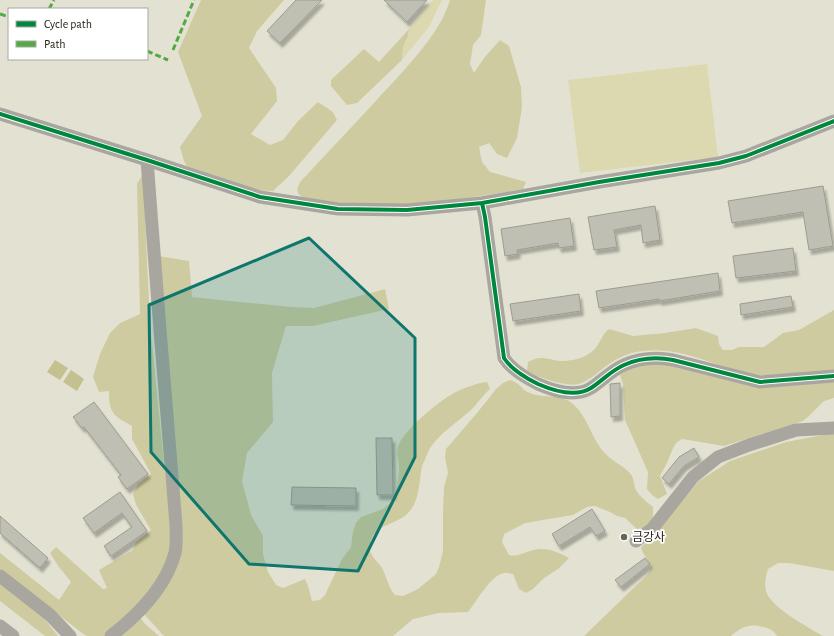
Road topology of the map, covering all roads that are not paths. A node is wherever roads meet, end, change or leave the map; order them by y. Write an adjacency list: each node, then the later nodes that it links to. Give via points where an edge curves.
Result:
1 (0, 114): 3 (street)
2 (834, 121): 4 (street, via 746,156 719,163)
3 (147, 160): 4 (street, via 260,197 338,209 407,210); 12 (street, via 176,541 170,569 162,584)
4 (482, 203): 5 (street, via 504,358 508,365 533,381 558,391 580,392 590,389 624,365 644,359 661,358 760,382)
5 (834, 376)
6 (834, 428): 7 (street, via 796,430 718,458 693,477 652,529)
7 (636, 541)
8 (0, 576): 11 (street, via 50,615)
9 (0, 626): 10 (street)
10 (13, 636)
11 (70, 636)
12 (112, 636)

